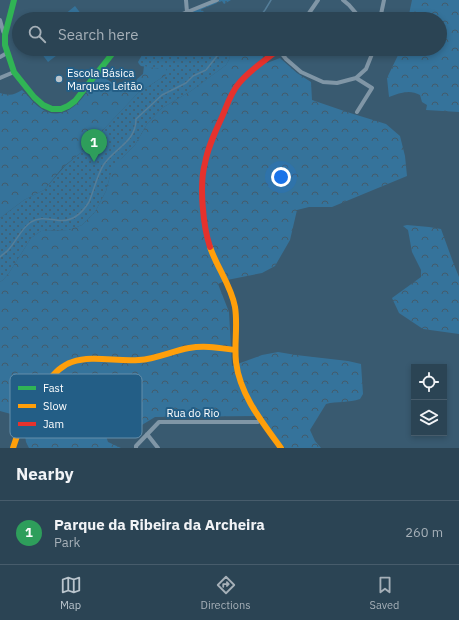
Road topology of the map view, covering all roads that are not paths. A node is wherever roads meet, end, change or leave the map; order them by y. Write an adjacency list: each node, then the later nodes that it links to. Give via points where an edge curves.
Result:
1 (14, 0): 12 (street)
2 (186, 0): 7 (street)
3 (217, 0): 7 (street)
4 (318, 0): 8 (street)
5 (343, 0): 9 (street)
6 (384, 0): 10 (street)
7 (187, 12)
8 (310, 12)
9 (355, 12)
10 (381, 12)
11 (0, 20): 12 (street)
12 (5, 35): 13 (street)
13 (7, 53): 18 (street); 19 (street)
14 (110, 56): 19 (street, via 75,101 61,109 43,106)
15 (270, 56): 23 (street, via 238,83 212,140 202,179 209,244 229,289 234,308)
16 (284, 56): 21 (street, via 301,72 323,82 338,83)
17 (371, 56): 21 (street, via 366,69)
18 (0, 57)
19 (14, 72): 20 (street)
20 (0, 78)
21 (356, 78): 22 (street, via 372,88)
22 (357, 112)
23 (235, 350): 24 (street, via 190,348 130,362 80,359 71,361); 25 (street, via 241,383)
24 (54, 374)
25 (260, 420): 26 (street, Rua do Rio, via 159,422); 31 (street)
26 (147, 434): 29 (street, Rua do Rio); 30 (street)
27 (16, 438): 28 (street)
28 (12, 448)
29 (136, 448)
30 (158, 448)
31 (281, 448)

